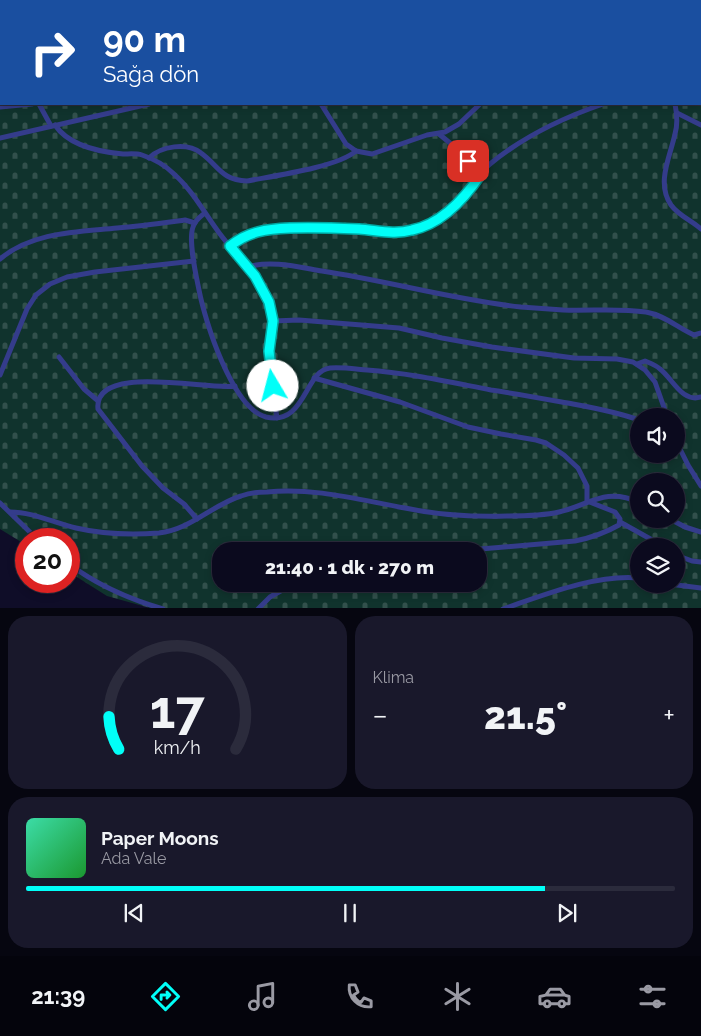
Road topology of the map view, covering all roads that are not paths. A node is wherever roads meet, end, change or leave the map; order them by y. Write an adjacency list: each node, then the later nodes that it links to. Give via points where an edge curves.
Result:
1 (21, 105): 8 (lane)
2 (40, 105): 11 (lane)
3 (145, 105): 11 (lane)
4 (322, 105): 14 (lane, via 346,144)
5 (479, 105): 12 (lane, via 452,129)
6 (600, 105): 16 (lane, via 536,132)
7 (675, 105): 9 (lane)
8 (0, 107)
9 (677, 113): 10 (lane); 19 (lane, via 676,133 664,175 665,190 676,210)
10 (701, 125)
11 (53, 126): 13 (lane); 15 (lane, via 89,147)
12 (439, 134): 14 (lane, via 419,137 372,154); 16 (lane)
13 (0, 138)
14 (356, 151): 15 (lane, via 333,163 246,181 222,175 203,154 192,149 166,148)
15 (149, 158): 17 (lane, via 175,174)
16 (481, 174): 20 (lane, via 454,206 429,224 413,230 272,228 250,234)
17 (205, 213): 18 (lane); 20 (lane)
18 (194, 223): 21 (lane, via 185,220 72,232 32,241); 22 (lane, via 191,233)
19 (701, 229)
20 (230, 246): 23 (lane)
21 (0, 259)
22 (194, 261): 28 (lane, via 67,276 50,284 36,295 27,309); 30 (lane, via 204,315)
23 (247, 267): 24 (lane, via 267,297); 25 (lane, via 265,264 296,267 465,299 520,306 648,312 694,335)
24 (273, 321): 27 (lane, via 399,328 483,345 574,358 617,359); 34 (lane, via 269,351)
25 (701, 333)
26 (59, 357): 32 (lane)
27 (637, 364): 31 (lane, via 645,362 659,368 685,396 692,399); 33 (lane, via 655,382)
28 (0, 375)
29 (314, 378): 34 (lane, via 300,404); 35 (lane, via 328,368 402,373); 39 (lane, via 400,402 468,427 546,444 578,468 587,486)
30 (235, 386): 32 (lane, via 127,383 105,390); 34 (lane, via 255,412)
31 (701, 397)
32 (97, 400): 42 (lane, via 98,409 142,466)
33 (664, 408)
34 (277, 418)
35 (630, 418)
36 (685, 459): 37 (lane)
37 (701, 486)
38 (630, 499): 39 (lane, via 610,496)
39 (587, 501): 42 (lane, via 547,514 473,516 282,490 241,496); 43 (lane, via 615,512)
40 (0, 503): 41 (lane)
41 (10, 512): 42 (lane, via 102,532 160,533); 45 (lane)
42 (197, 519)
43 (620, 522): 47 (lane); 48 (lane, via 612,529 575,541)
44 (685, 526): 46 (lane)
45 (26, 528)
46 (701, 532)
47 (649, 538)
48 (487, 548)
49 (685, 557): 50 (lane)
50 (701, 562)
51 (80, 571): 56 (lane, via 113,590)
52 (630, 577): 58 (lane, via 602,579)
53 (685, 586): 54 (lane)
54 (701, 588)
55 (279, 592): 57 (lane)
56 (163, 608)
57 (258, 608)
58 (503, 608)

